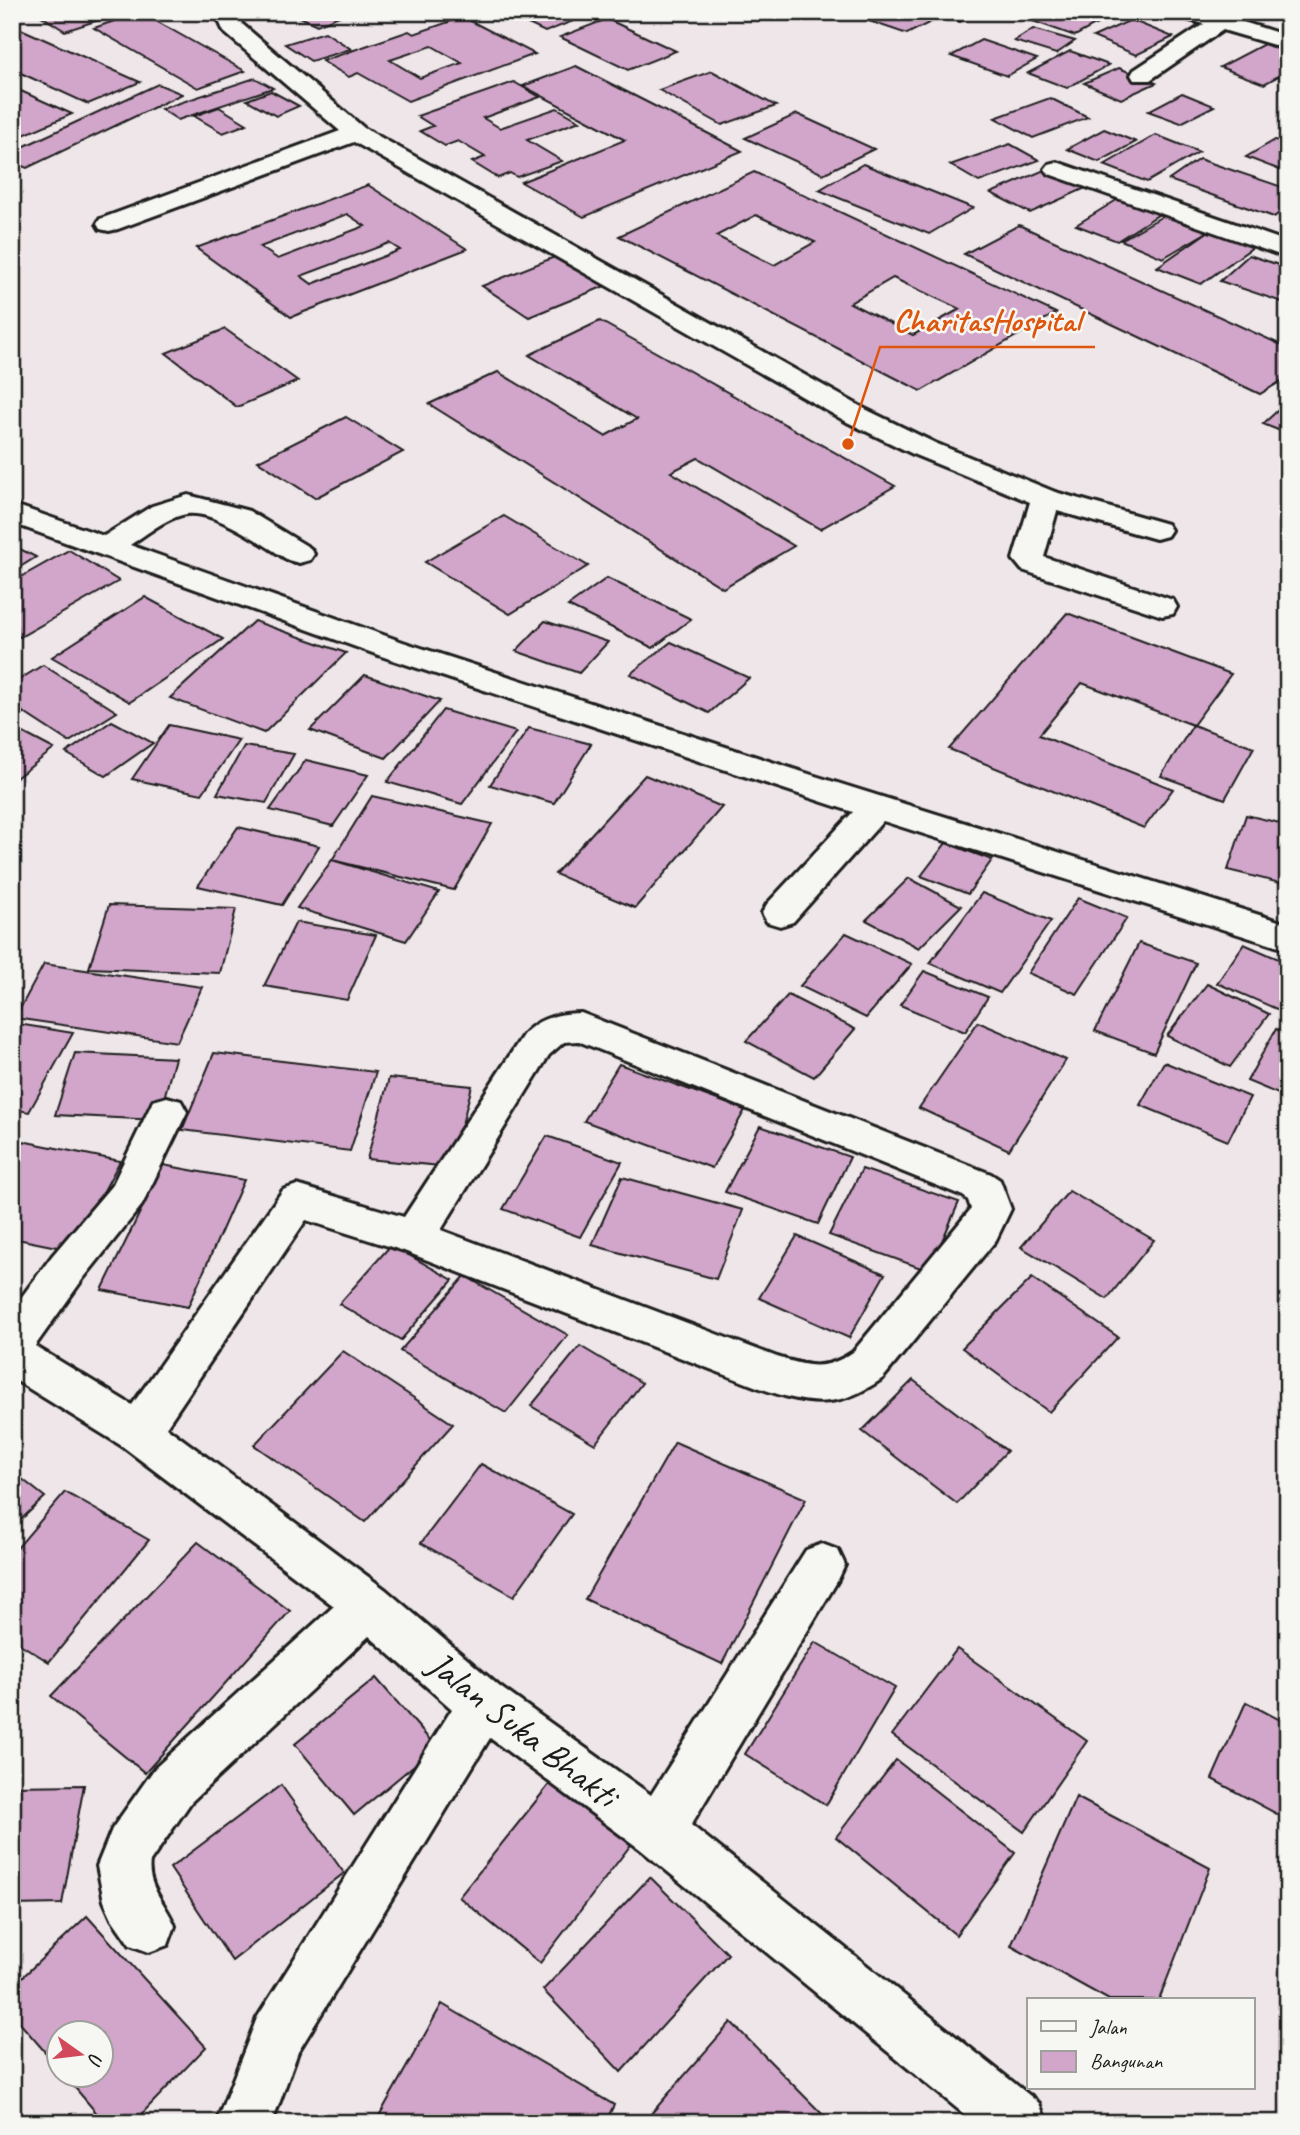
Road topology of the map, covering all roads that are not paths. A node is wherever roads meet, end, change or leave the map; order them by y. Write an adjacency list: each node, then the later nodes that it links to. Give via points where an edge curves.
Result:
1 (226, 12): 6 (street, via 232,27)
2 (1188, 12): 3 (street)
3 (1219, 23): 4 (street); 5 (street)
4 (1288, 43)
5 (1142, 75)
6 (356, 133): 8 (street); 10 (street, via 857,416)
7 (1057, 169): 9 (street)
8 (109, 224)
9 (1288, 251)
10 (1045, 498): 12 (street); 15 (street, via 1028,559 1032,564)
11 (12, 513): 13 (street)
12 (1156, 530)
13 (105, 548): 14 (street, via 162,512 188,504 239,517); 16 (street, via 391,649)
14 (299, 554)
15 (1162, 607)
16 (877, 807): 17 (street); 18 (street)
17 (780, 914)
18 (1288, 937)
19 (167, 1112): 21 (street, via 128,1194)
20 (414, 1237): 20 (street, via 536,1045 551,1030 565,1027 581,1027 977,1185 986,1191 991,1209 981,1228 869,1365 850,1380 829,1385 772,1374); 23 (street, via 297,1201)
21 (12, 1344)
22 (12, 1355): 23 (street, Jalan Suka Bhakti)
23 (138, 1432): 25 (street, Jalan Suka Bhakti)
24 (822, 1565): 27 (street)
25 (369, 1605): 26 (street, Jalan Suka Bhakti); 28 (street, via 173,1785 130,1847 123,1866 131,1901)
26 (483, 1704): 27 (street, Jalan Suka Bhakti); 29 (street, via 276,2037)
27 (658, 1831): 30 (street, Jalan Suka Bhakti)
28 (149, 1926)
29 (244, 2123)
30 (1019, 2123)

